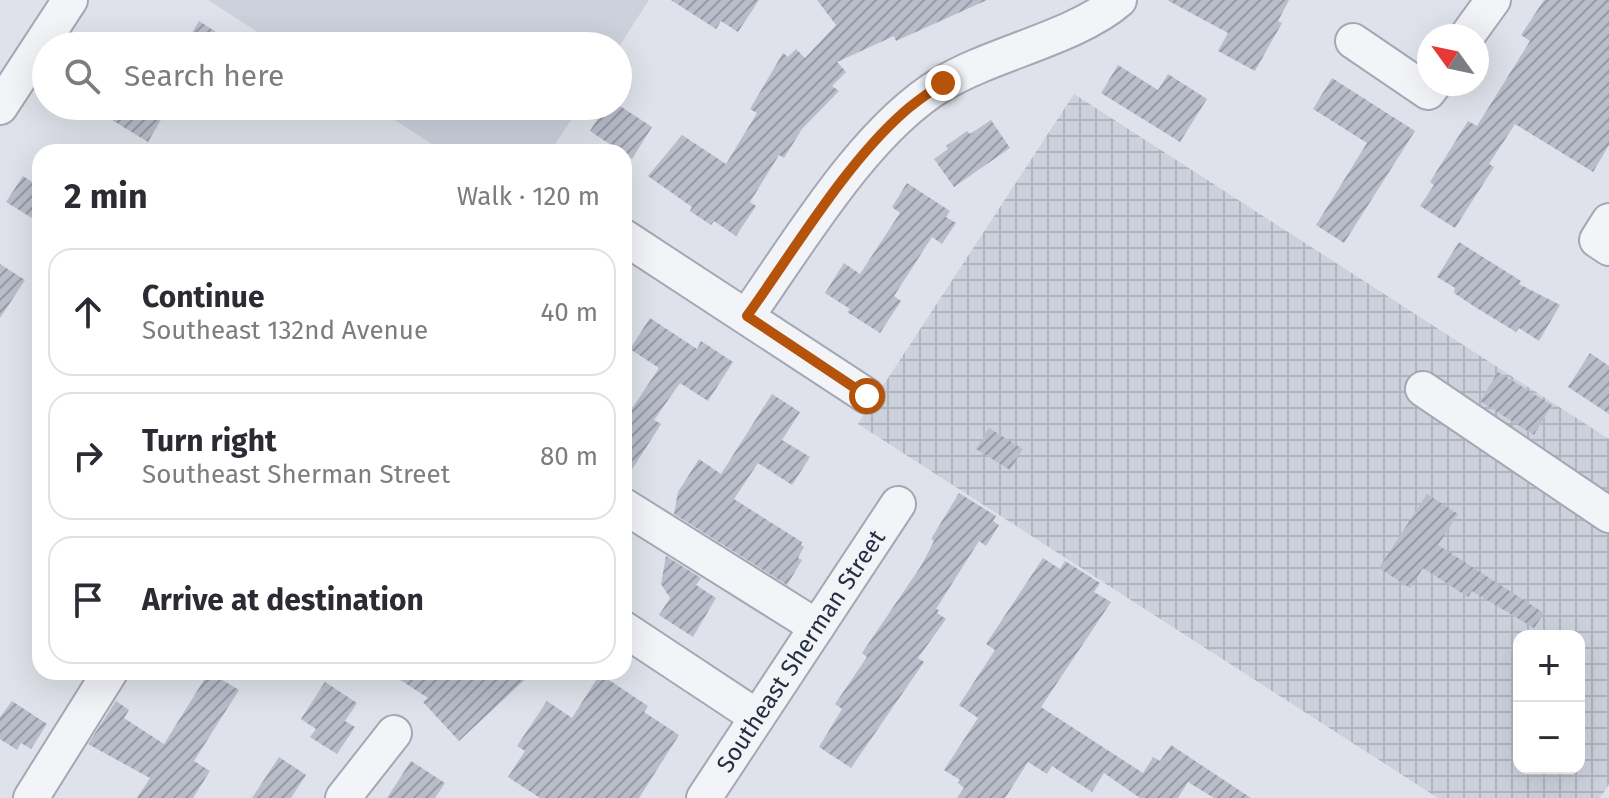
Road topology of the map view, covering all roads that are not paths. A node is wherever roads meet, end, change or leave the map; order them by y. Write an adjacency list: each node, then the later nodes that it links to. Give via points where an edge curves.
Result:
1 (70, 0): 5 (street)
2 (1119, 0): 13 (street, via 1084,21 943,83 904,111 850,172)
3 (1493, 0): 4 (street)
4 (1476, 24)
5 (49, 32)
6 (1353, 41): 8 (street)
7 (32, 58): 9 (street)
8 (1417, 85)
9 (0, 107)
10 (1609, 221): 12 (street, via 1597,240)
11 (632, 242): 13 (street)
12 (1609, 248)
13 (747, 316): 15 (street)
14 (1423, 389): 18 (street)
15 (867, 396)
16 (898, 504): 19 (street, Southeast Sherman Street)
17 (632, 511): 19 (street)
18 (1609, 515)
19 (817, 627): 22 (street, Southeast Sherman Street)
20 (632, 634): 22 (street)
21 (105, 680): 24 (street)
22 (757, 717): 26 (street, Southeast Sherman Street)
23 (394, 733): 25 (street)
24 (31, 798)
25 (343, 798)
26 (704, 798)

